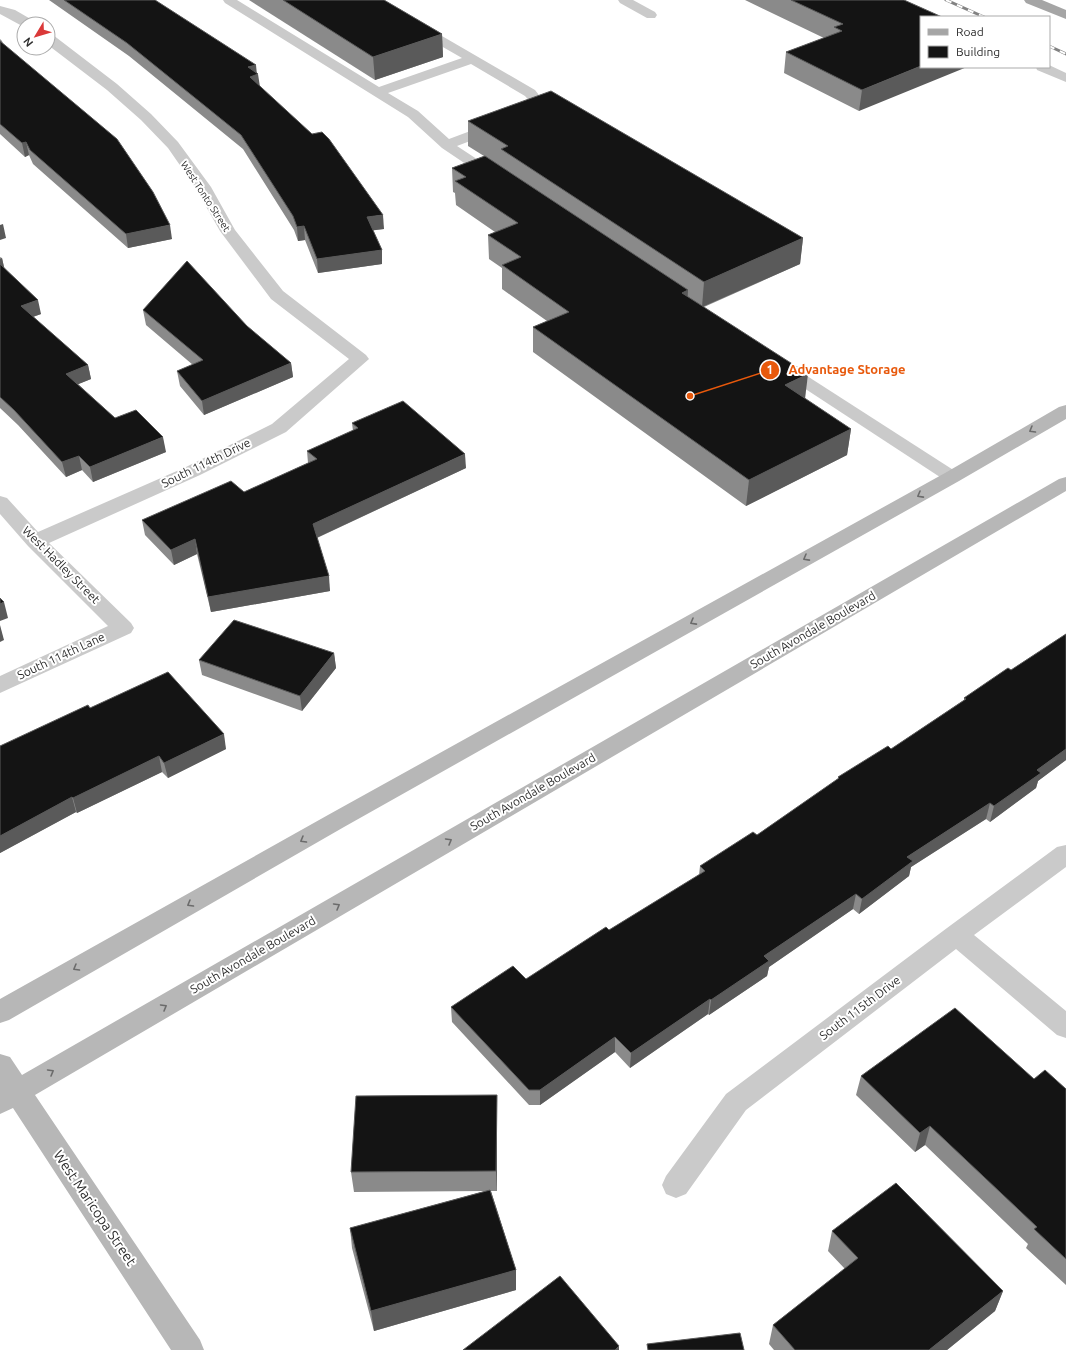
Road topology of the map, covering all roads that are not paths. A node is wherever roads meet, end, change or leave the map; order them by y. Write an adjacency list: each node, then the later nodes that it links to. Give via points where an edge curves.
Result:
1 (229, 0): 13 (lane)
2 (624, 0): 5 (lane)
3 (1031, 0): 6 (main road)
4 (0, 10): 7 (street)
5 (651, 15)
6 (1066, 15)
7 (16, 16)
8 (411, 24): 10 (lane)
9 (56, 44): 17 (street, West Tonto Street, via 112,87 173,145 203,187 228,231 277,295)
10 (472, 59): 13 (lane); 14 (lane, via 530,93 539,104 528,114)
11 (1044, 68): 12 (lane)
12 (1066, 78)
13 (377, 92): 14 (lane, via 413,114)
14 (447, 145): 15 (lane)
15 (506, 185)
16 (768, 358): 19 (lane)
17 (360, 359): 22 (street, South 114th Drive, via 279,428 194,471)
18 (1066, 410): 19 (main road, one-way to 19)
19 (952, 477): 27 (main road, one-way to 27)
20 (1066, 483): 30 (main road, South Avondale Boulevard, one-way to 20)
21 (0, 502): 22 (street, West Hadley Street)
22 (36, 541): 23 (street, West Hadley Street)
23 (123, 628): 24 (street, South 114th Lane)
24 (0, 685)
25 (1066, 854): 26 (street, South 115th Drive)
26 (956, 935): 28 (street); 31 (street, South 115th Drive, via 736,1102)
27 (0, 1012)
28 (1066, 1027)
29 (0, 1065): 30 (main road, West Maricopa Street)
30 (9, 1097): 32 (main road, West Maricopa Street)
31 (676, 1184)
32 (189, 1350)

